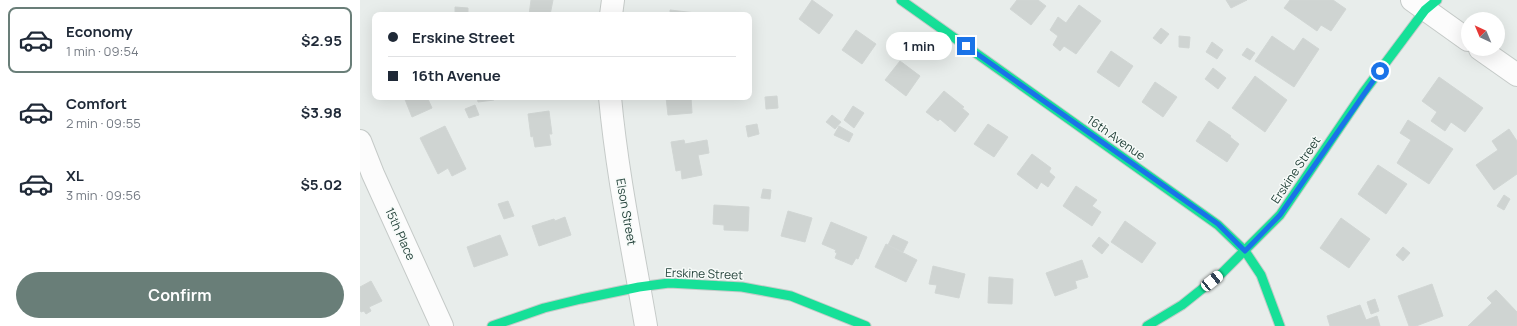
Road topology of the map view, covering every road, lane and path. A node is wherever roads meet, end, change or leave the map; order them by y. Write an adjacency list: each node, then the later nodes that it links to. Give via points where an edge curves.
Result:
1 (613, 0): 4 (street)
2 (901, 0): 10 (street, 16th Avenue, via 1218,224)
3 (1425, 3): 5 (street); 10 (street, Erskine Street, via 1280,215)
4 (612, 12)
5 (1461, 34)
6 (1490, 56): 7 (street)
7 (1517, 75)
8 (610, 100): 11 (street, Elson Street)
9 (360, 141): 12 (street, 15th Place)
10 (1245, 251): 16 (street, Erskine Street, via 1182,305); 17 (street, 16th Avenue, via 1262,274)
11 (639, 287): 13 (street, Erskine Street, via 544,308); 14 (street, Elson Street); 15 (street, Erskine Street, via 668,283 742,287 791,296)
12 (442, 326)
13 (492, 326)
14 (646, 326)
15 (866, 326)
16 (1147, 326)
17 (1280, 326)

